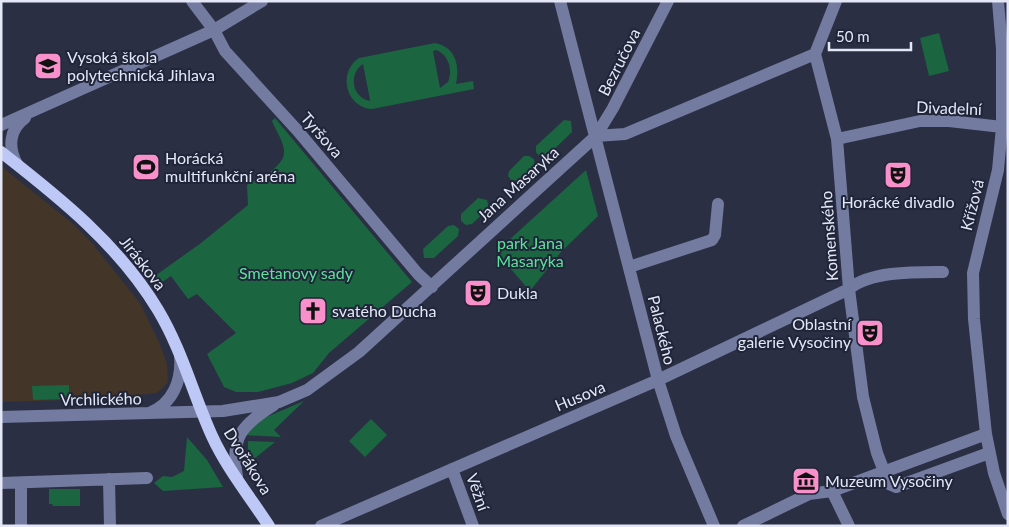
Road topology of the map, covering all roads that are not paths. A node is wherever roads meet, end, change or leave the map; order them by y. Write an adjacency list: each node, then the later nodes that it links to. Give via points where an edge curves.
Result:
1 (192, 1): 7 (street, Tyršova)
2 (262, 1): 7 (street)
3 (560, 1): 12 (street, Palackého)
4 (668, 1): 12 (street, Bezručova)
5 (836, 1): 8 (street)
6 (998, 1): 11 (street, Křížová)
7 (214, 30): 9 (street); 19 (street, Tyršova, via 240,69 297,130 403,258)
8 (815, 54): 12 (street, via 625,134); 13 (street, Komenského)
9 (33, 112): 10 (street); 15 (street, via 12,132 11,147)
10 (1, 126)
11 (1002, 127): 13 (street, Divadelní, via 920,121); 27 (street, Křížová, via 996,178 973,273 974,319)
12 (596, 136): 17 (street, Palackého, via 599,159); 19 (street, Jana Masaryka)
13 (837, 139): 20 (street, Komenského)
14 (1, 152): 15 (main road, Jiráskova)
15 (17, 164): 21 (main road, Jiráskova, via 68,204 97,232 157,308)
16 (718, 204): 17 (street, via 712,240)
17 (630, 267): 22 (street, Palackého)
18 (943, 272): 20 (street, Husova, via 867,278)
19 (432, 287): 23 (street, Jana Masaryka, via 320,382)
20 (849, 289): 22 (street, Husova); 30 (street, Komenského, via 863,397)
21 (179, 349): 24 (main road, Jiráskova); 25 (street, via 179,378 174,392 162,405)
22 (658, 380): 29 (street, Husova); 43 (street, Palackého, via 676,436)
23 (279, 402): 24 (street, Jana Masaryka); 31 (street, Jana Masaryka, via 253,418 240,433 235,455)
24 (202, 412): 25 (street, Vrchlického); 31 (main road, Dvořákova, via 217,446)
25 (146, 414): 26 (street, Vrchlického)
26 (1, 417)
27 (986, 434): 28 (street, Křížová); 30 (street)
28 (989, 453): 30 (street, via 896,487 890,484); 37 (street, Křížová)
29 (452, 469): 38 (street, Věžní); 42 (street, Husova)
30 (884, 471): 36 (street)
31 (237, 477): 41 (main road, Dvořákova)
32 (147, 478): 33 (street)
33 (108, 479): 34 (street); 40 (street)
34 (21, 483): 35 (street); 39 (street)
35 (1, 484)
36 (832, 491): 44 (street, via 809,494); 45 (street)
37 (1008, 514)
38 (473, 525)
39 (21, 526)
40 (110, 526)
41 (269, 526)
42 (321, 526)
43 (714, 526)
44 (743, 526)
45 (849, 526)

